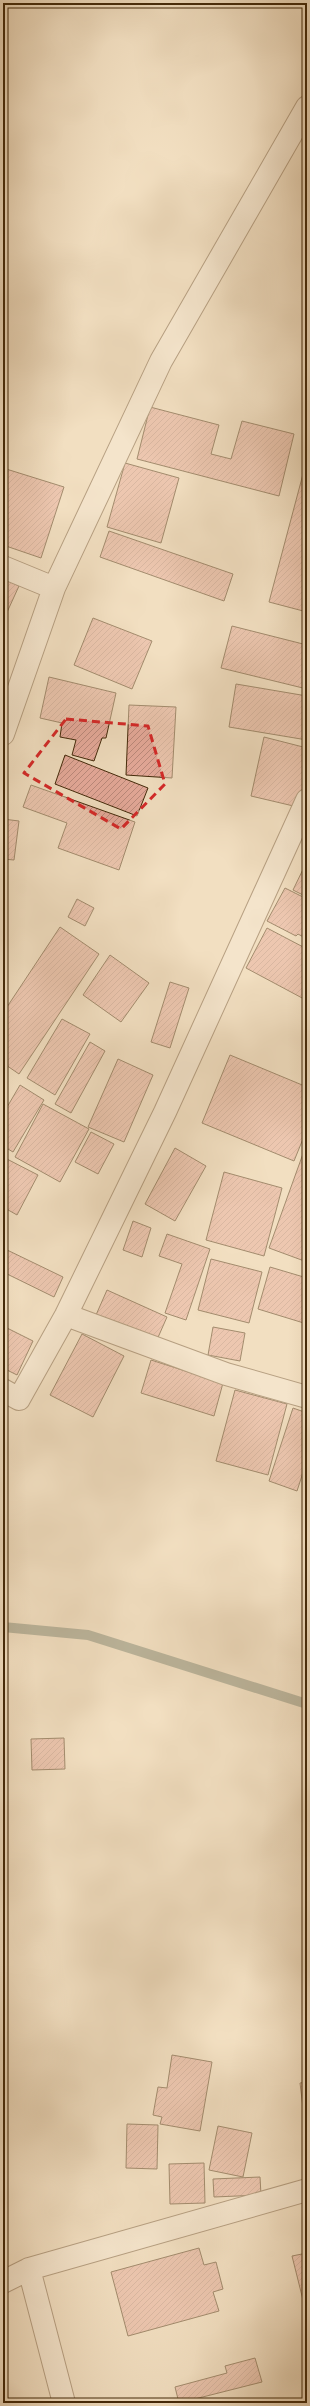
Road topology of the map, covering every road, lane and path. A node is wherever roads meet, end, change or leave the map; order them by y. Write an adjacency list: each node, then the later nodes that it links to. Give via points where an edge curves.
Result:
1 (307, 107): 3 (street, via 161,361)
2 (3, 567): 3 (street)
3 (54, 588): 4 (street)
4 (3, 734)
5 (307, 800): 6 (street, via 165,1112)
6 (66, 1315): 7 (street, via 19,1399); 8 (street, via 226,1374)
7 (3, 1390)
8 (307, 1397)
9 (307, 2190): 10 (street)
10 (29, 2269): 11 (street); 12 (street)
11 (3, 2282)
12 (64, 2403)

